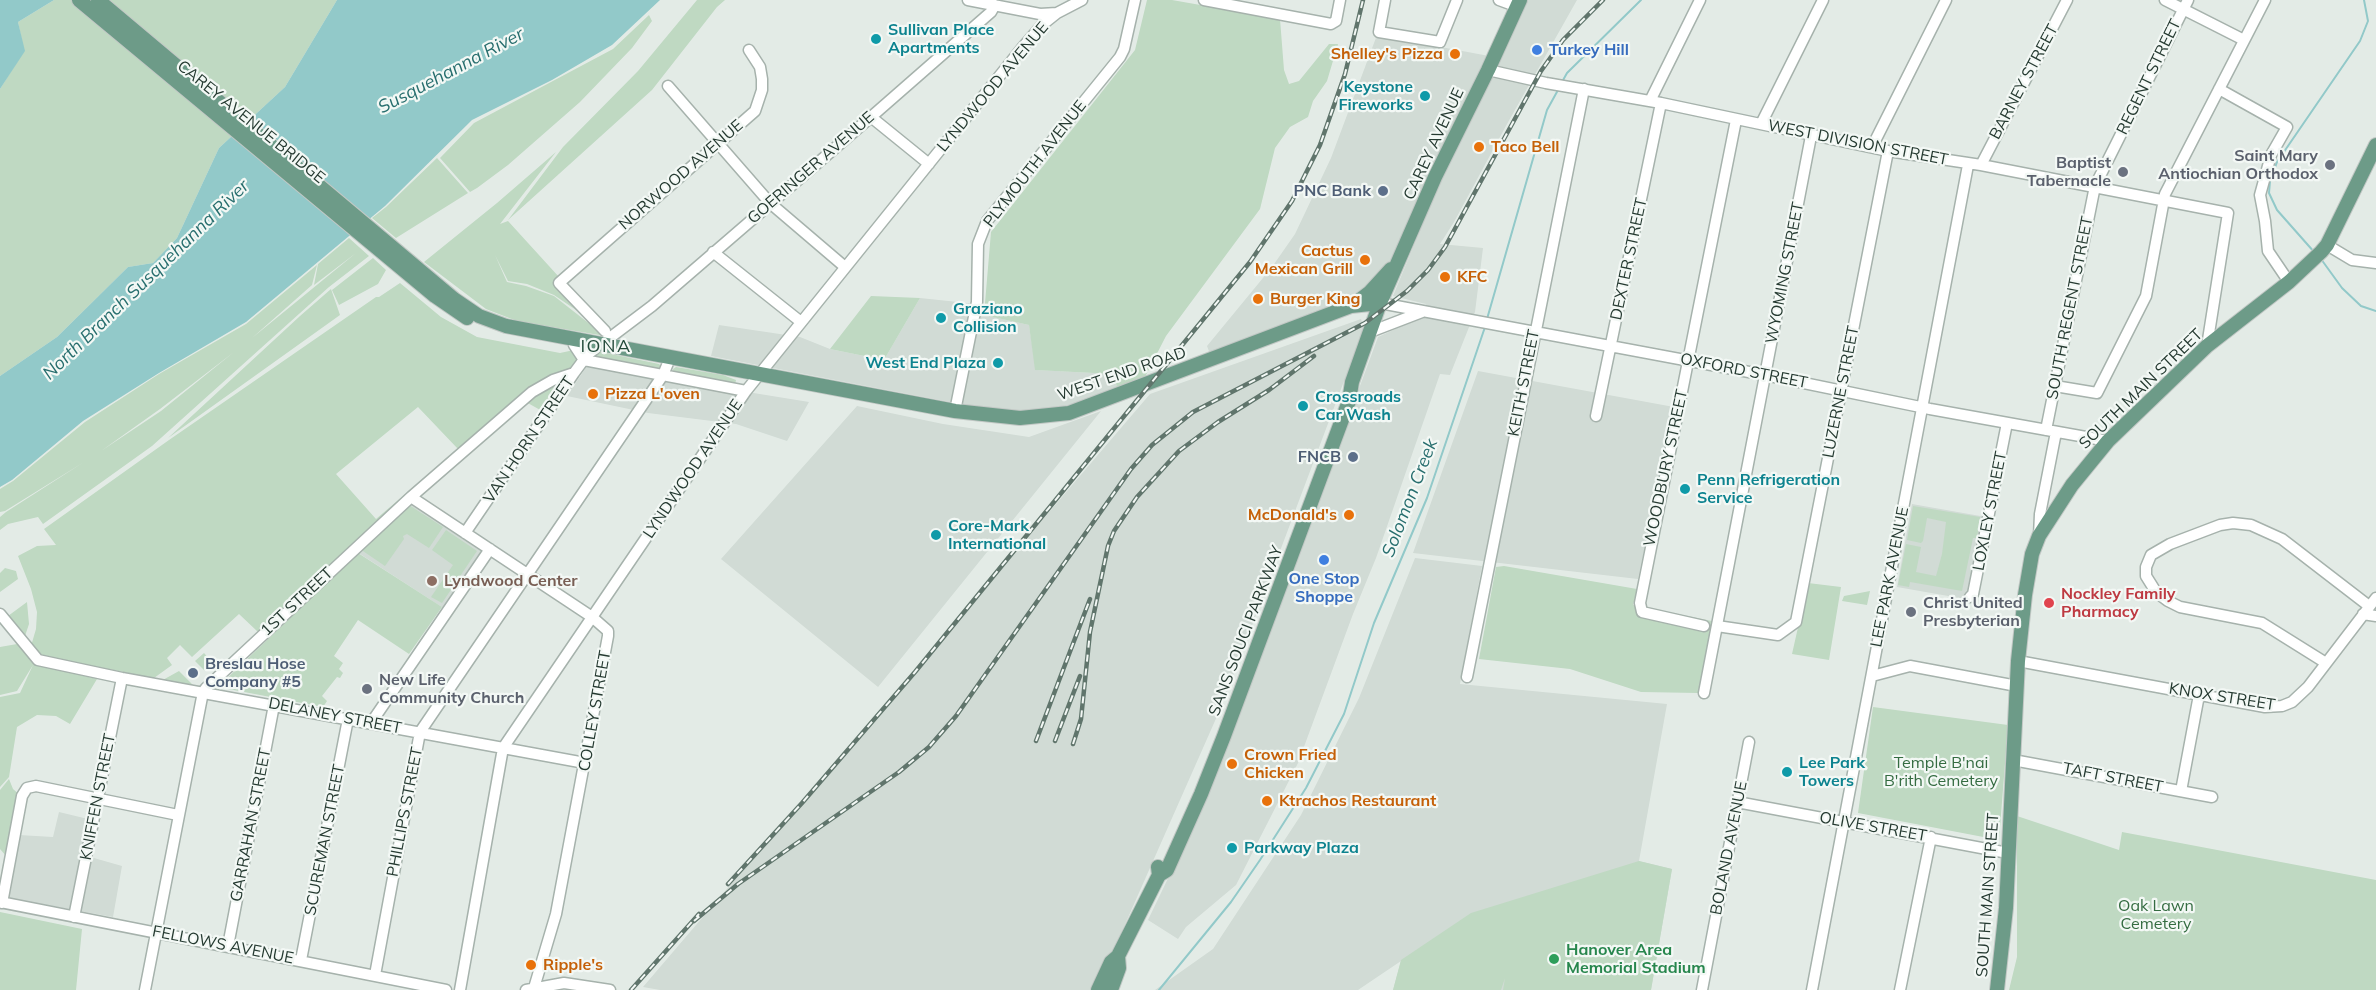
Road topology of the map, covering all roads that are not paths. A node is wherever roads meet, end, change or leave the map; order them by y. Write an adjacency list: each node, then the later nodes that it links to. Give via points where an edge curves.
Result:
1 (79, 0): 46 (main road, CAREY AVENUE BRIDGE)
2 (98, 0): 46 (main road, CAREY AVENUE BRIDGE)
3 (968, 0): 18 (street)
4 (1082, 0): 20 (street)
5 (1135, 0): 71 (street, PLYMOUTH AVENUE, via 1120,57 987,221 978,244 977,302)
6 (1204, 0): 7 (street, via 1331,24 1336,21)
7 (1340, 0)
8 (1385, 0): 9 (street, via 1379,32 1440,42)
9 (1457, 0)
10 (1499, 0): 17 (street)
11 (1701, 0): 27 (street, DEXTER STREET)
12 (1824, 0): 30 (street)
13 (1946, 0): 34 (street)
14 (2067, 0): 38 (street, BARNEY STREET)
15 (2165, 0): 19 (street)
16 (2265, 0): 21 (street)
17 (1519, 3): 23 (main road, CAREY AVENUE)
18 (995, 5): 20 (street, via 1040,14); 28 (street, GOERINGER AVENUE)
19 (2185, 5): 21 (street); 39 (street, REGENT STREET)
20 (1057, 13): 36 (street, LYNDWOOD AVENUE, via 1029,40)
21 (2244, 40): 26 (street)
22 (749, 50): 32 (street, NORWOOD AVENUE, via 760,67 762,79 758,106)
23 (1488, 70): 25 (street, WEST DIVISION STREET); 44 (main road, CAREY AVENUE)
24 (668, 86): 32 (street)
25 (1584, 89): 27 (street, WEST DIVISION STREET); 55 (street, KEITH STREET)
26 (2218, 89): 40 (street); 48 (street, via 2287,126 2269,160 2260,195 2268,251)
27 (1655, 102): 29 (street, WEST DIVISION STREET); 58 (street, DEXTER STREET)
28 (871, 117): 36 (street); 41 (street, GOERINGER AVENUE)
29 (1736, 120): 30 (street, WEST DIVISION STREET); 62 (street, WOODBURY STREET)
30 (1761, 124): 31 (street, WEST DIVISION STREET)
31 (1811, 136): 34 (street, WEST DIVISION STREET); 66 (street, WYOMING STREET)
32 (718, 143): 41 (street); 56 (street, NORWOOD AVENUE, via 559,283)
33 (2376, 145): 43 (main road, SOUTH MAIN STREET)
34 (1872, 147): 35 (street, WEST DIVISION STREET)
35 (1888, 151): 37 (street, WEST DIVISION STREET); 69 (street, LUZERNE STREET)
36 (929, 164): 47 (street, LYNDWOOD AVENUE)
37 (1968, 165): 38 (street, WEST DIVISION STREET); 70 (street, LEE PARK AVENUE)
38 (1981, 165): 39 (street, WEST DIVISION STREET)
39 (2095, 186): 40 (street, WEST DIVISION STREET); 67 (street, SOUTH REGENT STREET)
40 (2164, 202): 59 (street, WEST DIVISION STREET, via 2228,213); 67 (street, via 2146,296 2097,393)
41 (770, 203): 42 (street, GOERINGER AVENUE); 47 (street)
42 (713, 252): 52 (street); 53 (street, GOERINGER AVENUE)
43 (2321, 252): 45 (street); 48 (main road, SOUTH MAIN STREET)
44 (1403, 253): 49 (main road, CAREY AVENUE); 50 (main road, via 1385,277)
45 (2376, 263)
46 (407, 266): 56 (main road, WEST END ROAD, via 479,316 520,329); 57 (main road, WEST END ROAD, via 448,307 476,323)
47 (846, 267): 52 (street, LYNDWOOD AVENUE)
48 (2289, 282): 59 (main road, SOUTH MAIN STREET)
49 (1380, 303): 50 (main road, WEST END ROAD); 51 (street, OXFORD STREET); 54 (main road, SANS SOUCI PARKWAY)
50 (1351, 306): 71 (main road, WEST END ROAD, via 1069,413 1020,418)
51 (1422, 312): 54 (street); 55 (street, OXFORD STREET)
52 (801, 322): 65 (street, LYNDWOOD AVENUE)
53 (624, 328): 56 (street, GOERINGER AVENUE); 60 (street)
54 (1370, 332): 117 (main road, SANS SOUCI PARKWAY, via 1349,391 1350,401 1214,762 1167,870 1159,875)
55 (1535, 332): 58 (street, OXFORD STREET); 91 (street, KEITH STREET)
56 (601, 341): 57 (main road, WEST END ROAD); 60 (main road, WEST END ROAD); 61 (street, VAN HORN STREET); 63 (main road, WEST END ROAD)
57 (574, 345): 61 (street)
58 (1611, 346): 62 (street, OXFORD STREET); 72 (street, DEXTER STREET)
59 (2207, 346): 75 (main road, SOUTH MAIN STREET)
60 (627, 348): 65 (main road, WEST END ROAD)
61 (584, 360): 63 (street, WEST END ROAD); 64 (street, VAN HORN STREET)
62 (1688, 360): 66 (street, OXFORD STREET); 86 (street, WOODBURY STREET, via 1640,603 1642,612)
63 (666, 369): 65 (main road, WEST END ROAD); 68 (street, WEST END ROAD); 80 (street, PHILLIPS STREET)
64 (574, 374): 76 (street, 1ST STREET, via 532,392); 77 (street, VAN HORN STREET)
65 (759, 374): 68 (street, LYNDWOOD AVENUE); 71 (main road, WEST END ROAD)
66 (1766, 375): 69 (street, OXFORD STREET); 87 (street, WYOMING STREET)
67 (2055, 386): 74 (street, SOUTH REGENT STREET)
68 (746, 391): 85 (street, LYNDWOOD AVENUE)
69 (1842, 391): 70 (street, OXFORD STREET); 87 (street, LUZERNE STREET, via 1796,622 1778,635)
70 (1922, 407): 73 (street, OXFORD STREET); 90 (street, LEE PARK AVENUE)
71 (955, 411)
72 (1596, 416)
73 (2007, 423): 74 (street, OXFORD STREET); 81 (street, LOXLEY STREET)
74 (2051, 431): 75 (street, OXFORD STREET); 78 (street, SOUTH REGENT STREET)
75 (2108, 441): 78 (main road, SOUTH MAIN STREET, via 2072,485)
76 (411, 497): 77 (street, COLLEY STREET); 94 (street, 1ST STREET)
77 (465, 533): 79 (street, COLLEY STREET)
78 (2039, 536): 88 (main road, SOUTH MAIN STREET, via 2025,595)
79 (490, 549): 80 (street, COLLEY STREET); 99 (street)
80 (526, 573): 85 (street, COLLEY STREET); 100 (street, PHILLIPS STREET)
81 (1970, 597)
82 (2370, 606): 84 (street); 89 (street, KNOX STREET); 89 (street, via 2282,539 2251,525 2220,525 2151,555 2146,576 2156,592 2168,601 2180,607 2262,623)
83 (0, 614): 92 (street, DELANEY STREET, via 38,660)
84 (2376, 616)
85 (592, 617): 102 (street, LYNDWOOD AVENUE); 104 (street, COLLEY STREET, via 609,636)
86 (1704, 626)
87 (1718, 626): 95 (street, WYOMING STREET)
88 (2018, 661): 93 (main road, SOUTH MAIN STREET); 96 (street, KNOX STREET)
89 (2326, 663): 96 (street, KNOX STREET, via 2300,696 2283,706 2265,707)
90 (1872, 676): 93 (street, via 1910,666); 110 (street, LEE PARK AVENUE)
91 (1467, 677)
92 (122, 678): 94 (street, DELANEY STREET); 107 (street, KNIFFEN STREET)
93 (2017, 686): 103 (main road, SOUTH MAIN STREET)
94 (203, 692): 97 (street, DELANEY STREET); 109 (street)
95 (1704, 693)
96 (2199, 694): 105 (street)
97 (274, 705): 98 (street, DELANEY STREET); 116 (street, GARRAHAN STREET)
98 (348, 719): 99 (street, DELANEY STREET); 118 (street, SCUREMAN STREET)
99 (371, 723): 100 (street, DELANEY STREET)
100 (420, 732): 102 (street, DELANEY STREET); 119 (street, PHILLIPS STREET)
101 (1749, 742): 108 (street, BOLAND AVENUE)
102 (503, 748): 104 (street, DELANEY STREET); 123 (street, LYNDWOOD AVENUE)
103 (2013, 760): 105 (street, TAFT STREET); 112 (main road, SOUTH MAIN STREET)
104 (585, 763): 120 (street, COLLEY STREET, via 556,914)
105 (2181, 791): 106 (street, TAFT STREET)
106 (2212, 797)
107 (97, 799): 109 (street); 113 (street, via 36,786 27,788 22,796); 114 (street, KNIFFEN STREET)
108 (1737, 802): 110 (street, OLIVE STREET); 127 (street, BOLAND AVENUE)
109 (178, 815): 115 (street)
110 (1845, 821): 111 (street, OLIVE STREET); 128 (street, LEE PARK AVENUE)
111 (1931, 837): 112 (street, OLIVE STREET); 129 (street)
112 (2008, 853): 130 (main road, SOUTH MAIN STREET)
113 (1, 903): 114 (street, FELLOWS AVENUE)
114 (74, 917): 115 (street, FELLOWS AVENUE)
115 (156, 932): 116 (street, FELLOWS AVENUE); 121 (street)
116 (228, 946): 118 (street, FELLOWS AVENUE)
117 (1118, 956): 125 (main road, SANS SOUCI PARKWAY); 126 (main road, SANS SOUCI PARKWAY, via 1119,968)
118 (301, 960): 119 (street, FELLOWS AVENUE)
119 (375, 975): 122 (street, FELLOWS AVENUE)
120 (530, 989): 124 (street, via 564,983)
121 (145, 990)
122 (446, 990)
123 (460, 990)
124 (610, 990)
125 (1098, 990)
126 (1111, 990)
127 (1702, 990)
128 (1812, 990)
129 (1900, 990)
130 (1997, 990)

